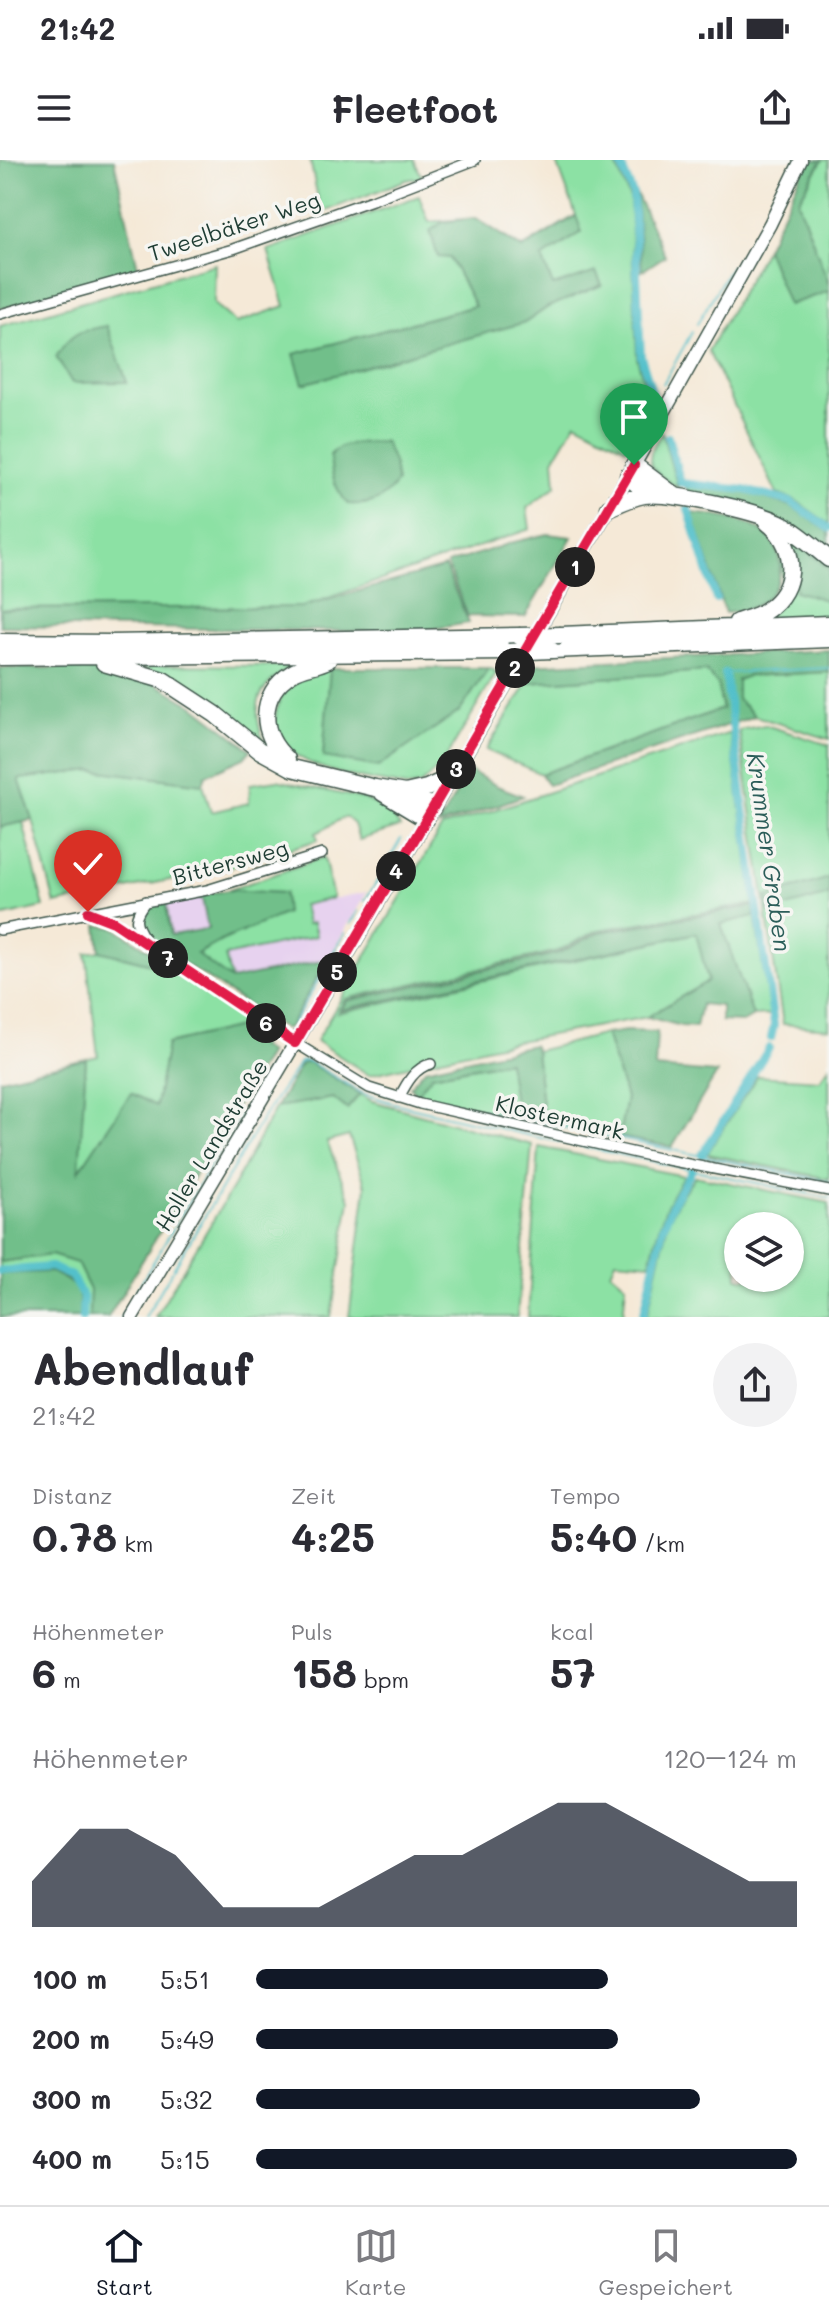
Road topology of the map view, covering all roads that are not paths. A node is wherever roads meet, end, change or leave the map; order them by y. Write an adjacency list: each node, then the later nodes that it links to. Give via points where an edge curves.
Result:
1 (475, 160): 3 (street, Tweelbäker Weg, via 233,249)
2 (801, 160): 4 (main road, Holler Landstraße)
3 (0, 314)
4 (631, 471): 5 (highway, via 640,487); 6 (main road, Holler Landstraße)
5 (665, 495): 6 (highway, via 642,495); 7 (highway)
6 (609, 508): 17 (main road, Holler Landstraße)
7 (756, 514): 8 (highway, via 784,525); 10 (highway, via 784,540 791,574 771,607)
8 (829, 559)
9 (829, 624): 10 (highway)
10 (722, 629): 12 (highway, bridge)
11 (829, 639): 13 (highway, bridge)
12 (0, 642)
13 (340, 654): 15 (highway); 16 (highway, via 291,674 268,703 269,736 279,752)
14 (0, 657): 15 (highway)
15 (91, 658): 16 (highway, via 163,680 259,750)
16 (305, 771): 18 (highway)
17 (451, 777): 19 (highway); 20 (main road, Holler Landstraße)
18 (375, 788): 19 (highway); 20 (highway)
19 (405, 793): 20 (highway)
20 (430, 813): 26 (main road, Holler Landstraße)
21 (322, 854): 22 (street, Bittersweg, via 207,890)
22 (146, 901): 23 (street, Bittersweg); 25 (street, Bittersweg, via 137,912 136,925)
23 (88, 912): 24 (street, Bittersweg); 25 (street)
24 (0, 930)
25 (149, 945): 26 (street)
26 (295, 1043): 28 (street, Klostermark, via 369,1088); 30 (main road, Holler Landstraße)
27 (431, 1064): 28 (street, via 415,1073)
28 (399, 1098): 29 (street, Klostermark, via 662,1159)
29 (829, 1191)
30 (132, 1317)

